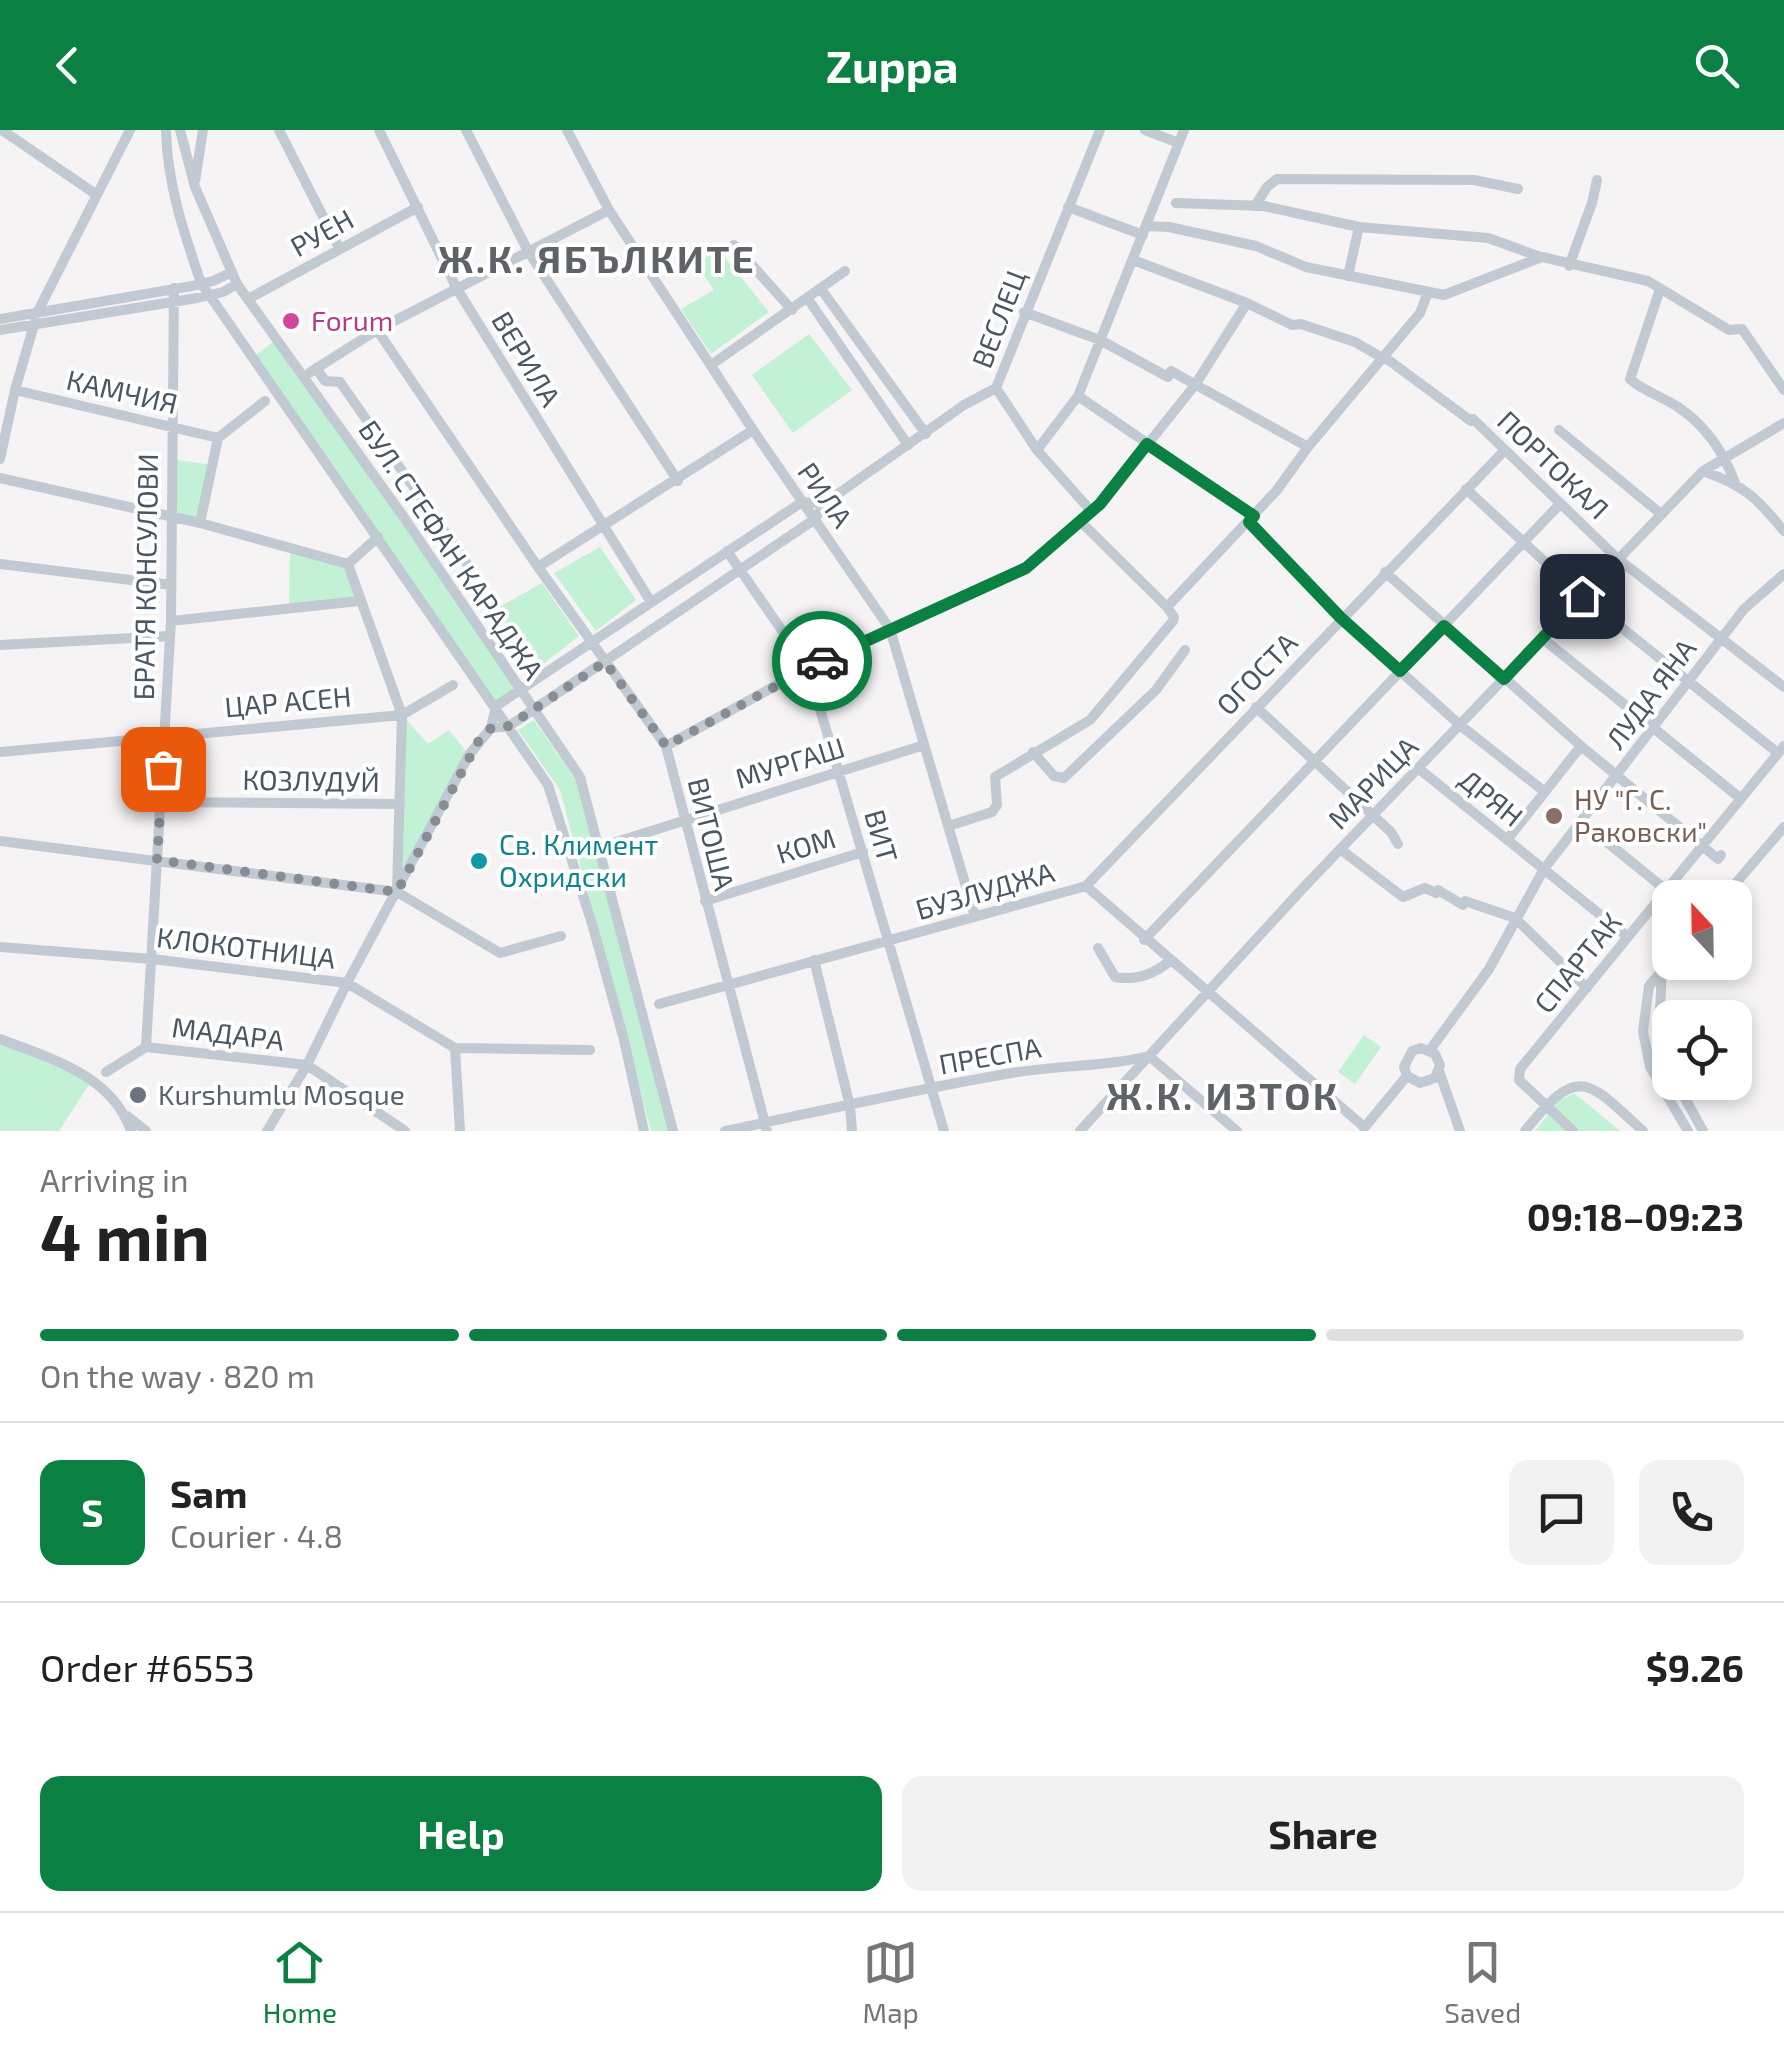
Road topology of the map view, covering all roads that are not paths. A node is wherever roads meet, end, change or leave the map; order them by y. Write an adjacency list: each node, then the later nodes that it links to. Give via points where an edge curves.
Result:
1 (2, 130): 17 (street)
2 (130, 130): 17 (street)
3 (166, 130): 34 (street, БУЛ. СТЕФАН КАРАДЖА, via 176,208)
4 (180, 130): 15 (street, БУЛ. СТЕФАН КАРАДЖА)
5 (204, 130): 15 (street)
6 (279, 130): 26 (street)
7 (379, 130): 20 (street, ВЕРИЛА)
8 (466, 130): 27 (street)
9 (567, 130): 22 (street, РИЛА)
10 (1100, 130): 21 (street, ВЕСЛЕЦ)
11 (1145, 130): 13 (street)
12 (1184, 130): 13 (street)
13 (1179, 143): 24 (street)
14 (1597, 180): 30 (street)
15 (195, 187): 32 (street, БУЛ. СТЕФАН КАРАДЖА)
16 (1518, 188): 19 (street, via 1474,180 1277,179)
17 (97, 195): 47 (street)
18 (1176, 203): 19 (street)
19 (1255, 206): 23 (street)
20 (418, 207): 26 (street, РУЕН); 37 (street, ВЕРИЛА)
21 (1068, 208): 24 (street); 48 (street, ВЕСЛЕЦ)
22 (609, 210): 27 (street); 55 (street, РИЛА)
23 (1359, 227): 28 (street, via 1488,238); 33 (street)
24 (1144, 231): 29 (street); 33 (street, via 1169,227 1256,246)
25 (734, 245): 46 (street)
26 (340, 248): 43 (street, РУЕН)
27 (528, 251): 37 (street); 77 (street)
28 (1542, 258): 30 (street); 40 (street, via 1444,295)
29 (1132, 260): 45 (street, ПОРТОКАЛ); 53 (street)
30 (1569, 266): 39 (street, via 1630,275)
31 (845, 271): 38 (street)
32 (230, 273): 34 (street); 35 (street, БУЛ. СТЕФАН КАРАДЖА)
33 (1348, 276): 40 (street)
34 (201, 284): 36 (street); 41 (street, БУЛ. СТЕФАН КАРАДЖА)
35 (237, 284): 41 (street); 43 (street, БУЛ. СТЕФАН КАРАДЖА)
36 (174, 288): 44 (street, БРАТЯ КОНСУЛОВИ); 47 (street)
37 (457, 289): 52 (street); 92 (street, ВЕРИЛА)
38 (821, 289): 42 (street); 66 (street)
39 (1660, 289): 59 (street, via 1729,330 1742,329); 73 (street, via 1630,379 1680,408)
40 (1428, 292): 54 (street, via 1420,313)
41 (209, 295): 44 (street); 94 (street, БУЛ. СТЕФАН КАРАДЖА)
42 (808, 299): 46 (street); 69 (street)
43 (248, 300): 86 (street, БУЛ. СТЕФАН КАРАДЖА)
44 (176, 301): 50 (street); 63 (street, БРАТЯ КОНСУЛОВИ)
45 (1247, 303): 54 (street, ПОРТОКАЛ); 56 (street)
46 (792, 310): 55 (street)
47 (38, 311): 49 (street); 50 (street)
48 (1024, 312): 53 (street); 57 (street, ВЕСЛЕЦ)
49 (0, 319)
50 (34, 323): 51 (street); 58 (street)
51 (0, 330)
52 (377, 330): 80 (street, via 313,370 325,381 340,382); 101 (street, ВИТОША)
53 (1100, 340): 56 (street); 60 (street)
54 (1382, 356): 70 (street); 72 (street, ПОРТОКАЛ, via 1474,419)
55 (711, 366): 64 (street, РИЛА)
56 (1195, 385): 68 (street); 70 (street)
57 (996, 388): 66 (street, ВЕСЛЕЦ); 71 (street)
58 (15, 390): 63 (street, КАМЧИЯ); 74 (street)
59 (1784, 390)
60 (1078, 396): 68 (street); 71 (street)
61 (265, 401): 67 (street)
62 (1784, 423): 73 (street, МАРИЦА)
63 (170, 427): 67 (street, КАМЧИЯ); 87 (street, БРАТЯ КОНСУЛОВИ)
64 (754, 430): 77 (street); 81 (street, РИЛА)
65 (1559, 430): 85 (street)
66 (926, 434): 69 (street, ВЕСЛЕЦ)
67 (218, 438): 91 (street)
68 (1147, 444): 84 (street); 89 (street)
69 (908, 446): 82 (street, ВЕСЛЕЦ)
70 (1308, 447): 89 (street)
71 (1037, 450): 84 (street)
72 (1504, 451): 79 (street, ОГОСТА); 83 (street, ПОРТОКАЛ)
73 (1725, 457): 75 (street, МАРИЦА); 78 (street)
74 (0, 459)
75 (1703, 471): 78 (street); 85 (street, МАРИЦА)
76 (0, 478): 87 (street)
77 (678, 481): 92 (street)
78 (1735, 482): 93 (street)
79 (1466, 489): 95 (street); 103 (street, ОГОСТА)
80 (416, 493): 86 (street); 100 (street)
81 (802, 502): 82 (street); 88 (street, РИЛА); 96 (street)
82 (824, 503): 88 (street, ВЕСЛЕЦ)
83 (1558, 505): 95 (street); 97 (street, ПОРТОКАЛ)
84 (1091, 511): 90 (street)
85 (1661, 514): 97 (street, МАРИЦА)
86 (403, 516): 127 (street, БУЛ. СТЕФАН КАРАДЖА)
87 (170, 517): 91 (street); 105 (street, БРАТЯ КОНСУЛОВИ)
88 (815, 519): 102 (street, ВЕСЛЕЦ); 113 (street, РИЛА)
89 (1252, 519): 109 (street); 110 (street)
90 (1080, 521): 109 (street); 113 (street, via 1026,568)
91 (200, 523): 99 (street)
92 (602, 527): 101 (street); 108 (street, ВЕРИЛА)
93 (1784, 531)
94 (378, 538): 99 (street); 128 (street, БУЛ. СТЕФАН КАРАДЖА)
95 (1524, 542): 106 (street); 112 (street)
96 (726, 551): 102 (street, ВИТ); 108 (street)
97 (1618, 559): 106 (street, МАРИЦА); 116 (street, ПОРТОКАЛ)
98 (0, 564): 105 (street)
99 (348, 564): 107 (street)
100 (468, 566)
101 (538, 567): 117 (street, ВИТОША)
102 (740, 570): 120 (street, ВЕСЛЕЦ); 121 (street, ВИТ)
103 (1385, 572): 110 (street, ОГОСТА); 112 (street)
104 (1784, 574): 116 (street, ЛУДА ЯНА)
105 (172, 584): 111 (street, БРАТЯ КОНСУЛОВИ)
106 (1582, 596): 115 (street, МАРИЦА); 124 (street)
107 (359, 601): 111 (street); 131 (street)
108 (652, 602): 117 (street)
109 (1167, 606): 142 (street, via 1173,622 1090,720)
110 (1341, 618): 122 (street); 129 (street, ОГОСТА)
111 (171, 620): 114 (street, БРАТЯ КОНСУЛОВИ)
112 (1444, 626): 122 (street); 123 (street)
113 (890, 629): 121 (street); 137 (street, РИЛА)
114 (170, 636): 118 (street); 136 (street, БРАТЯ КОНСУЛОВИ)
115 (1542, 638): 123 (street, МАРИЦА); 135 (street)
116 (1722, 638): 124 (street, ЛУДА ЯНА); 126 (street, ПОРТОКАЛ)
117 (592, 644): 120 (street, ВИТОША); 127 (street)
118 (0, 645)
119 (1185, 650): 142 (street, via 1156,690 1064,778)
120 (605, 662): 130 (street, ВЕСЛЕЦ); 138 (street, ВИТОША)
121 (808, 668): 138 (street); 145 (street, ВИТ)
122 (1400, 671): 132 (street); 143 (street)
123 (1504, 679): 132 (street, МАРИЦА); 139 (street)
124 (1689, 682): 135 (street, ЛУДА ЯНА); 140 (street)
125 (453, 685): 131 (street, ЦАР АСЕН)
126 (1784, 687)
127 (520, 690): 128 (street); 130 (street, БУЛ. СТЕФАН КАРАДЖА)
128 (496, 706): 133 (street, БУЛ. СТЕФАН КАРАДЖА); 134 (street)
129 (1256, 707): 143 (street); 169 (street, ОГОСТА)
130 (533, 710): 133 (street, ВЕСЛЕЦ); 213 (street, БУЛ. СТЕФАН КАРАДЖА, via 580,777)
131 (402, 715): 136 (street, ЦАР АСЕН); 150 (street)
132 (1460, 725): 144 (street, МАРИЦА); 147 (street)
133 (509, 726): 134 (street); 212 (street, БУЛ. СТЕФАН КАРАДЖА, via 554,797)
134 (491, 728): 170 (street)
135 (1652, 730): 146 (street, ЛУДА ЯНА); 148 (street)
136 (165, 736): 141 (street, ЦАР АСЕН); 149 (street, БРАТЯ КОНСУЛОВИ)
137 (924, 745): 145 (street, МУРГАШ); 154 (street, РИЛА)
138 (666, 746): 152 (street, ВИТОША)
139 (1581, 746): 146 (street); 147 (street)
140 (1781, 750): 148 (street, СПАРТАК)
141 (0, 752)
142 (1032, 752): 154 (street, via 994,778 992,812)
143 (1314, 761): 151 (street); 177 (street)
144 (1418, 768): 151 (street, МАРИЦА); 156 (street, ДРЯН)
145 (840, 772): 152 (street, МУРГАШ); 162 (street, ВИТ)
146 (1617, 776): 153 (street, ЛУДА ЯНА); 160 (street)
147 (1545, 792): 156 (street)
148 (1740, 798): 160 (street, СПАРТАК)
149 (162, 802): 150 (street, КОЗЛУДУЙ); 164 (street, БРАТЯ КОНСУЛОВИ)
150 (399, 804): 170 (street)
151 (1372, 816): 159 (street); 161 (street, МАРИЦА)
152 (684, 820): 158 (street, МУРГАШ); 171 (street, ВИТОША)
153 (1581, 822): 165 (street, ЛУДА ЯНА); 166 (street)
154 (948, 826): 173 (street, РИЛА)
155 (1784, 826): 168 (street)
156 (1507, 840): 165 (street, ДРЯН)
157 (0, 841): 164 (street)
158 (613, 843)
159 (1398, 844)
160 (1702, 844): 163 (street); 167 (street, СПАРТАК)
161 (1340, 849): 174 (street, via 1403,897 1438,890 1464,905 1465,900); 188 (street, МАРИЦА)
162 (863, 852): 171 (street, КОМ); 178 (street, ВИТ)
163 (1721, 856)
164 (157, 860): 170 (street); 181 (street, БРАТЯ КОНСУЛОВИ)
165 (1544, 870): 174 (street, ЛУДА ЯНА); 176 (street, ДРЯН)
166 (1654, 880)
167 (1674, 880)
168 (1738, 880)
169 (1086, 886): 173 (street, БУЗЛУДЖА); 177 (street, БУЗЛУДЖА)
170 (397, 892): 175 (street, via 500,953); 186 (street)
171 (705, 901): 185 (street, ВИТОША)
172 (1652, 907): 176 (street, СПАРТАК)
173 (975, 917): 178 (street, БУЗЛУДЖА)
174 (1516, 918): 187 (street); 194 (street, ЛУДА ЯНА, via 1489,969)
175 (561, 936)
176 (1628, 937): 187 (street, СПАРТАК)
177 (1144, 940): 183 (street, БУЗЛУДЖА)
178 (888, 941): 182 (street, БУЗЛУДЖА); 200 (street, ВИТ)
179 (0, 947): 181 (street, КЛОКОТНИЦА)
180 (1098, 948): 183 (street, via 1115,977 1125,979)
181 (152, 959): 186 (street, КЛОКОТНИЦА); 191 (street, БРАТЯ КОНСУЛОВИ)
182 (814, 960): 185 (street, БУЗЛУДЖА); 202 (street)
183 (1170, 961): 188 (street, БУЗЛУДЖА)
184 (1656, 980): 223 (street, via 1644,1005 1646,1051)
185 (728, 982): 189 (street, БУЗЛУДЖА); 205 (street, ВИТОША)
186 (347, 983): 192 (street, КЛОКОТНИЦА); 196 (street)
187 (1587, 988): 203 (street, СПАРТАК, via 1520,1069 1519,1080)
188 (1206, 991): 195 (street, МАРИЦА); 206 (street, БУЗЛУДЖА)
189 (658, 1004)
190 (0, 1039): 204 (street, via 72,1067)
191 (146, 1047): 196 (street, МАДАРА); 198 (street)
192 (455, 1048): 193 (street); 211 (street)
193 (590, 1050)
194 (1430, 1050): 197 (street); 199 (street, ЛУДА ЯНА, via 1412,1051)
195 (1150, 1056): 200 (street, ПРЕСПА); 217 (street, МАРИЦА); 218 (street)
196 (307, 1066): 209 (street); 210 (street, МАДАРА)
197 (1439, 1071): 199 (street, via 1428,1082); 219 (street)
198 (106, 1072)
199 (1407, 1076): 206 (street, ЛУДА ЯНА)
200 (932, 1088): 202 (street, ПРЕСПА); 216 (street, ВИТ)
201 (1686, 1100): 224 (street)
202 (850, 1106): 205 (street, ПРЕСПА); 215 (street)
203 (1545, 1107): 220 (street); 221 (street); 222 (street, via 1561,1092 1585,1086)
204 (125, 1115): 207 (street); 208 (street)
205 (767, 1127): 214 (street, ПРЕСПА)
206 (1364, 1128)
207 (131, 1131)
208 (146, 1131)
209 (267, 1131)
210 (406, 1131)
211 (460, 1131)
212 (644, 1131)
213 (673, 1131)
214 (726, 1131)
215 (852, 1131)
216 (944, 1131)
217 (1080, 1131)
218 (1237, 1131)
219 (1460, 1131)
220 (1526, 1131)
221 (1573, 1131)
222 (1643, 1131)
223 (1688, 1131)
224 (1703, 1131)

